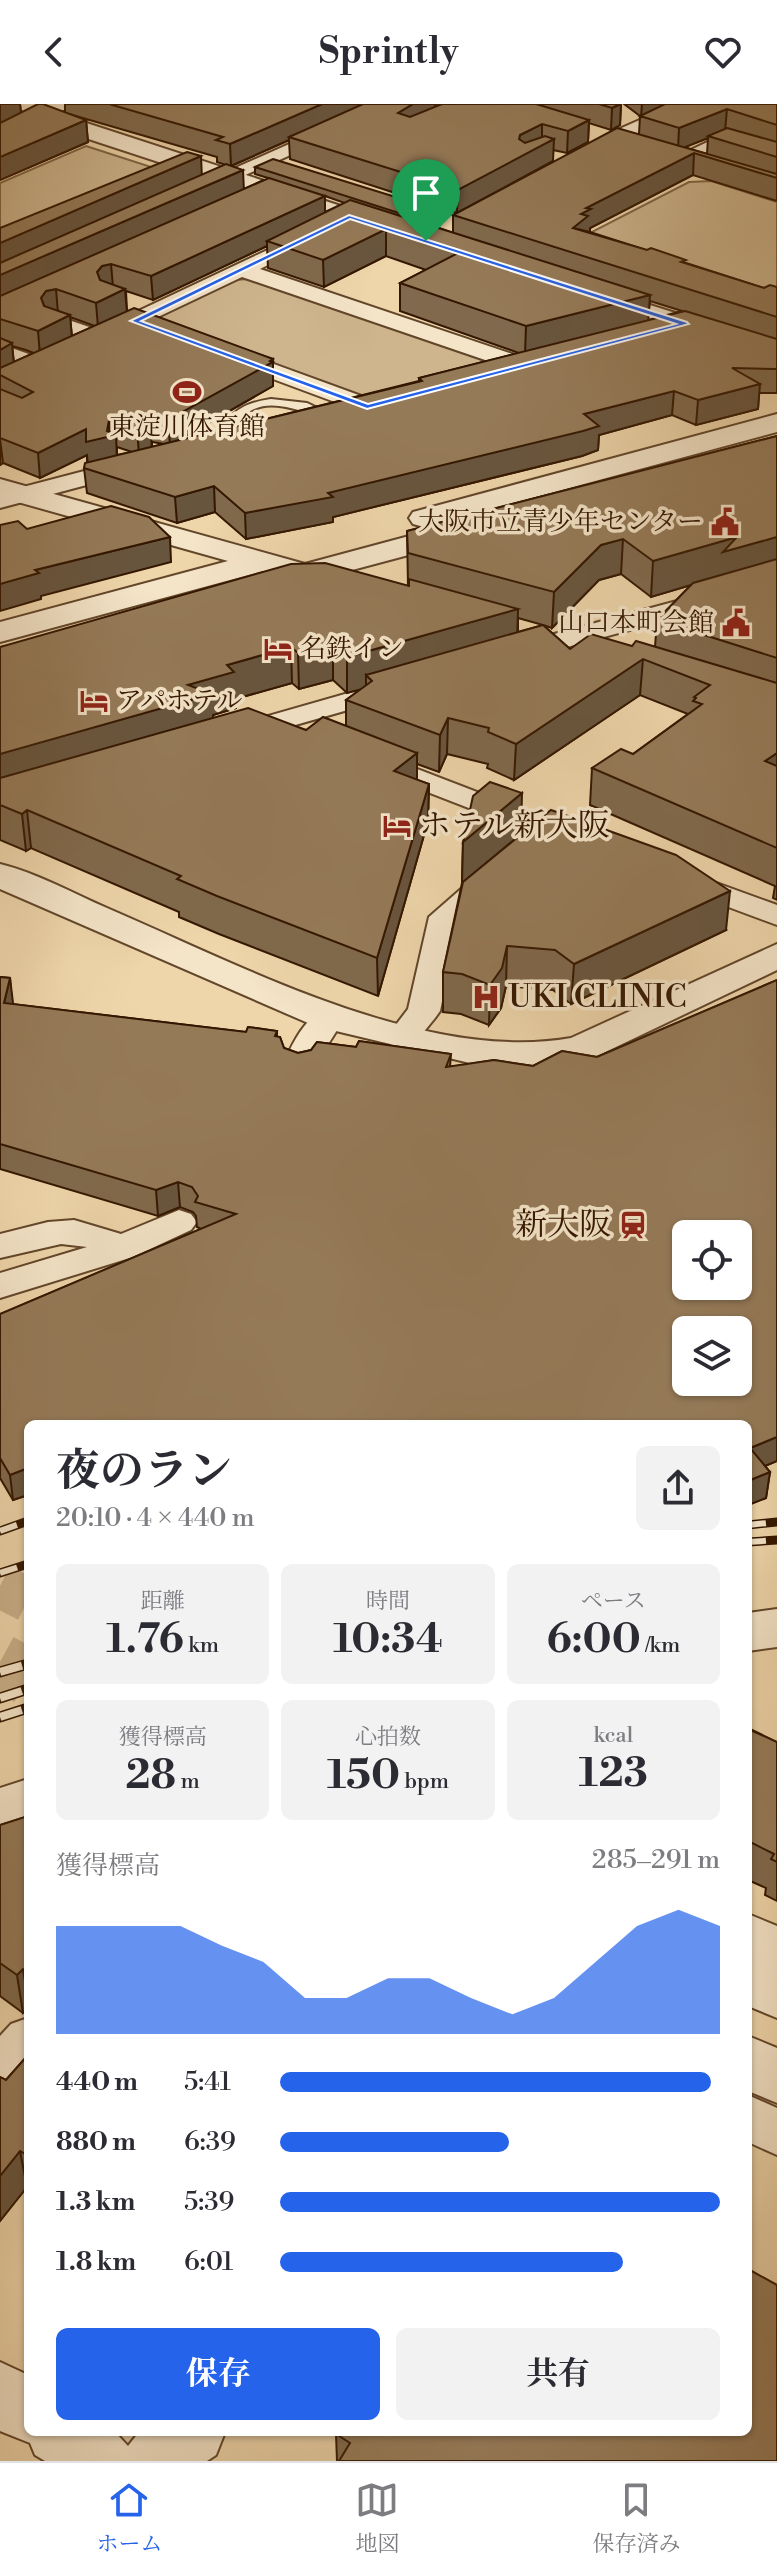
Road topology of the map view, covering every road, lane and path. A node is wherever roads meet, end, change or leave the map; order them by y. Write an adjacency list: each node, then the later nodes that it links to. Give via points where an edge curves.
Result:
1 (395, 104): 13 (street, via 277,162)
2 (692, 104): 8 (street)
3 (44, 107): 6 (street); 13 (street, via 60,122)
4 (618, 112): 8 (street)
5 (588, 131): 7 (street)
6 (0, 137)
7 (615, 139): 8 (street); 11 (street)
8 (645, 142): 10 (street)
9 (777, 156): 10 (street, via 724,140)
10 (682, 159): 12 (street)
11 (574, 162)
12 (711, 168)
13 (227, 177): 14 (street); 15 (street)
14 (268, 191): 16 (street); 17 (street)
15 (180, 197)
16 (242, 202)
17 (349, 217): 18 (street); 19 (street)
18 (413, 237)
19 (240, 269): 21 (street); 32 (street)
20 (565, 286): 23 (street)
21 (137, 311): 24 (street); 26 (street)
22 (57, 323): 26 (street)
23 (685, 324): 25 (street); 29 (street)
24 (170, 334)
25 (643, 337)
26 (99, 338): 31 (street)
27 (214, 350): 37 (street)
28 (0, 351): 31 (street)
29 (777, 354)
30 (555, 359): 32 (street)
31 (41, 366): 34 (street)
32 (525, 366): 33 (street)
33 (485, 377)
34 (8, 382)
35 (261, 393): 38 (lane)
36 (392, 400): 37 (street)
37 (367, 406): 38 (street, via 330,417)
38 (288, 414): 40 (lane, via 256,405 235,415 226,434)
39 (777, 423): 46 (street)
40 (245, 438): 42 (street)
41 (777, 445): 47 (street)
42 (205, 447)
43 (115, 451): 44 (lane)
44 (149, 462): 45 (street)
45 (8, 494): 46 (street)
46 (268, 561): 47 (street); 51 (street)
47 (306, 573): 49 (street); 53 (street)
48 (777, 582): 52 (street)
49 (363, 590)
50 (496, 626): 52 (street)
51 (0, 632)
52 (556, 642): 54 (street); 55 (street)
53 (0, 657)
54 (613, 658)
55 (483, 663)
56 (424, 680): 57 (street)
57 (275, 722): 58 (street); 59 (street)
58 (314, 738)
59 (214, 741)
60 (343, 749): 61 (street)
61 (530, 846): 62 (street); 68 (street, via 444,917 424,1011)
62 (606, 851)
63 (663, 873): 65 (street)
64 (0, 875): 67 (street)
65 (777, 916)
66 (777, 955): 68 (street, via 560,1054 474,1052)
67 (329, 1018): 68 (street); 69 (street)
68 (402, 1038)
69 (299, 1065)
70 (179, 1222): 72 (street)
71 (0, 1246): 72 (street, via 67,1230 98,1235)
72 (120, 1249): 73 (street)
73 (0, 1286)
74 (777, 1628): 75 (street)
75 (752, 1631)
76 (24, 1802): 77 (street)
77 (0, 1810)
78 (752, 1935): 79 (street)
79 (777, 1948)
80 (752, 1981): 81 (street)
81 (777, 1993)
82 (24, 2043): 84 (street)
83 (752, 2064): 85 (street)
84 (0, 2067)
85 (777, 2077)
86 (752, 2119): 87 (street)
87 (777, 2133)
88 (0, 2393): 89 (street)
89 (24, 2409)
90 (64, 2436): 92 (street)
91 (188, 2436): 93 (street)
92 (102, 2461)
93 (154, 2461)

